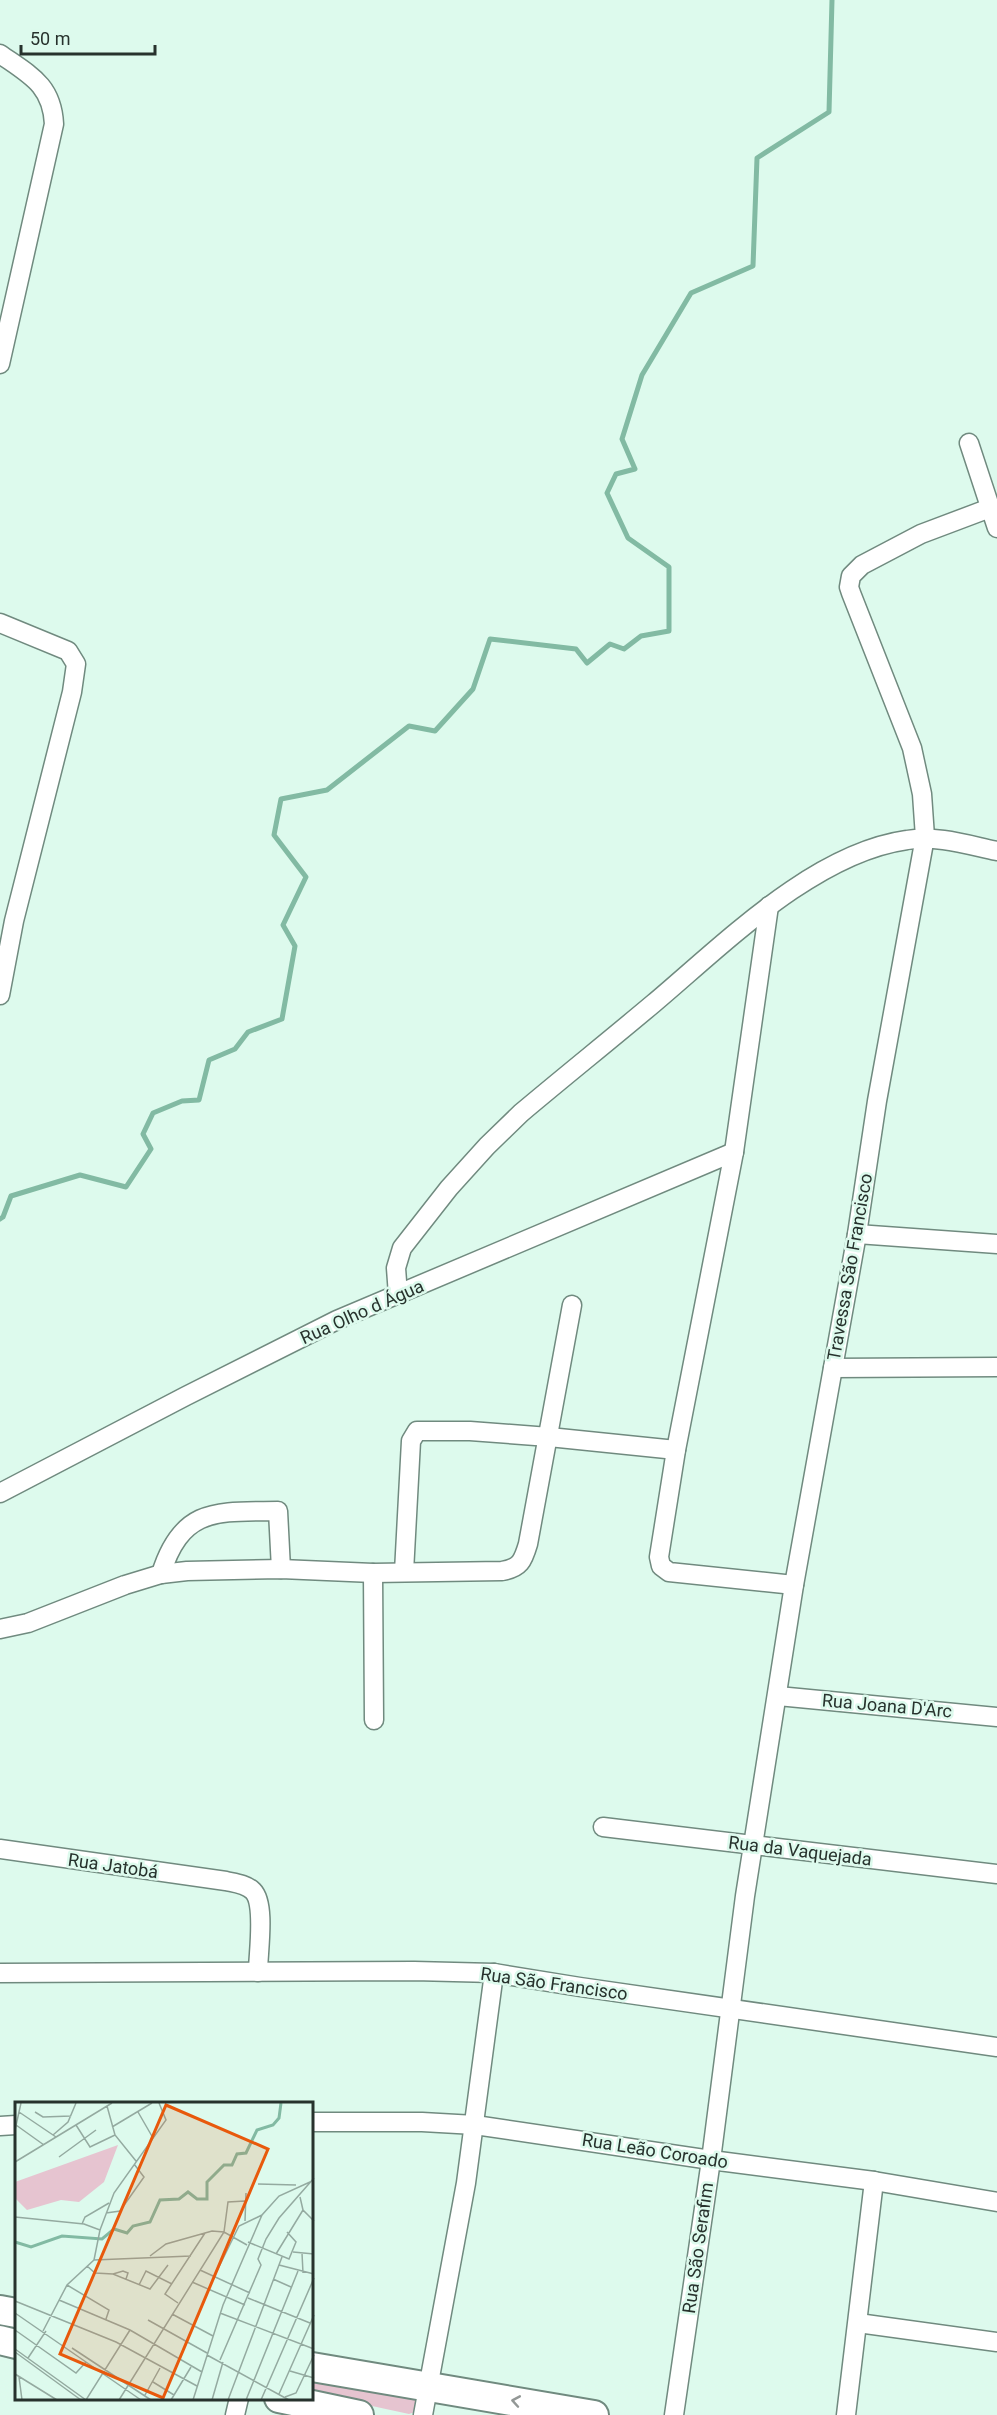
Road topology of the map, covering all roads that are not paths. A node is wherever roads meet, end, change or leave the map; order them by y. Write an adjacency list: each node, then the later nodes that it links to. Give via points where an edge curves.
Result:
1 (0, 54): 2 (street, via 44,88 53,107 54,124)
2 (6, 310): 3 (street)
3 (0, 364)
4 (969, 443): 5 (street)
5 (990, 508): 6 (street); 8 (street, Travessa São Francisco, via 890,549 855,571 849,583 912,748 922,794)
6 (997, 528)
7 (0, 623): 11 (street, via 68,651 76,664)
8 (925, 837): 9 (street); 10 (street, via 854,856); 13 (street, Travessa São Francisco)
9 (997, 851)
10 (769, 906): 12 (street); 15 (street, via 521,1113 487,1146 402,1248 396,1268)
11 (0, 995)
12 (734, 1152): 15 (street, Rua Olho d Água); 20 (street)
13 (857, 1234): 14 (street); 18 (street, Travessa São Francisco)
14 (997, 1245)
15 (398, 1295): 21 (street, Rua Olho d Água, via 284,1346)
16 (572, 1305): 19 (street)
17 (997, 1367): 18 (street)
18 (833, 1368): 26 (street, Travessa São Francisco)
19 (549, 1437): 20 (street); 23 (street, via 528,1544 520,1565 502,1571); 23 (street, via 423,1429 414,1433)
20 (676, 1450): 26 (street, via 660,1546 661,1566 669,1572)
21 (0, 1493)
22 (281, 1569): 24 (street); 25 (street); 25 (street, via 278,1511 227,1512 196,1520 182,1532)
23 (404, 1572): 24 (street)
24 (373, 1573): 30 (street)
25 (161, 1574): 27 (street, via 28,1623)
26 (794, 1585): 28 (street, Travessa São Francisco)
27 (0, 1629)
28 (778, 1696): 29 (street, Rua Joana D'Arc); 32 (street, Travessa São Francisco)
29 (997, 1717)
30 (374, 1720)
31 (603, 1827): 32 (street, Rua da Vaquejada)
32 (753, 1845): 34 (street, Rua da Vaquejada); 38 (street, Rua São Serafim)
33 (0, 1850): 35 (street, Rua Jatobá, via 248,1887 257,1897 260,1915)
34 (997, 1874)
35 (258, 1972): 36 (street, Rua São Francisco); 37 (street, Rua São Francisco)
36 (0, 1973)
37 (494, 1973): 38 (street, Rua São Francisco); 42 (street)
38 (731, 2009): 39 (street, Rua São Francisco); 44 (street, Rua São Serafim)
39 (997, 2047)
40 (314, 2121): 42 (street, Rua Leão Coroado)
41 (15, 2125): 43 (street)
42 (475, 2125): 44 (street, Rua Leão Coroado); 54 (street)
43 (0, 2126)
44 (711, 2160): 45 (street, Rua Leão Coroado); 61 (street, Rua São Serafim)
45 (874, 2181): 46 (street, Rua Leão Coroado); 49 (street)
46 (997, 2202)
47 (0, 2310): 48 (main road)
48 (15, 2313)
49 (858, 2323): 51 (street); 62 (street)
50 (0, 2340): 52 (main road)
51 (997, 2342)
52 (15, 2344)
53 (314, 2367): 54 (main road)
54 (428, 2386): 59 (street); 60 (main road, one-way to 54)
55 (239, 2400): 57 (street)
56 (288, 2400): 58 (main road)
57 (235, 2415)
58 (359, 2415)
59 (423, 2415)
60 (594, 2415)
61 (674, 2415)
62 (846, 2415)

